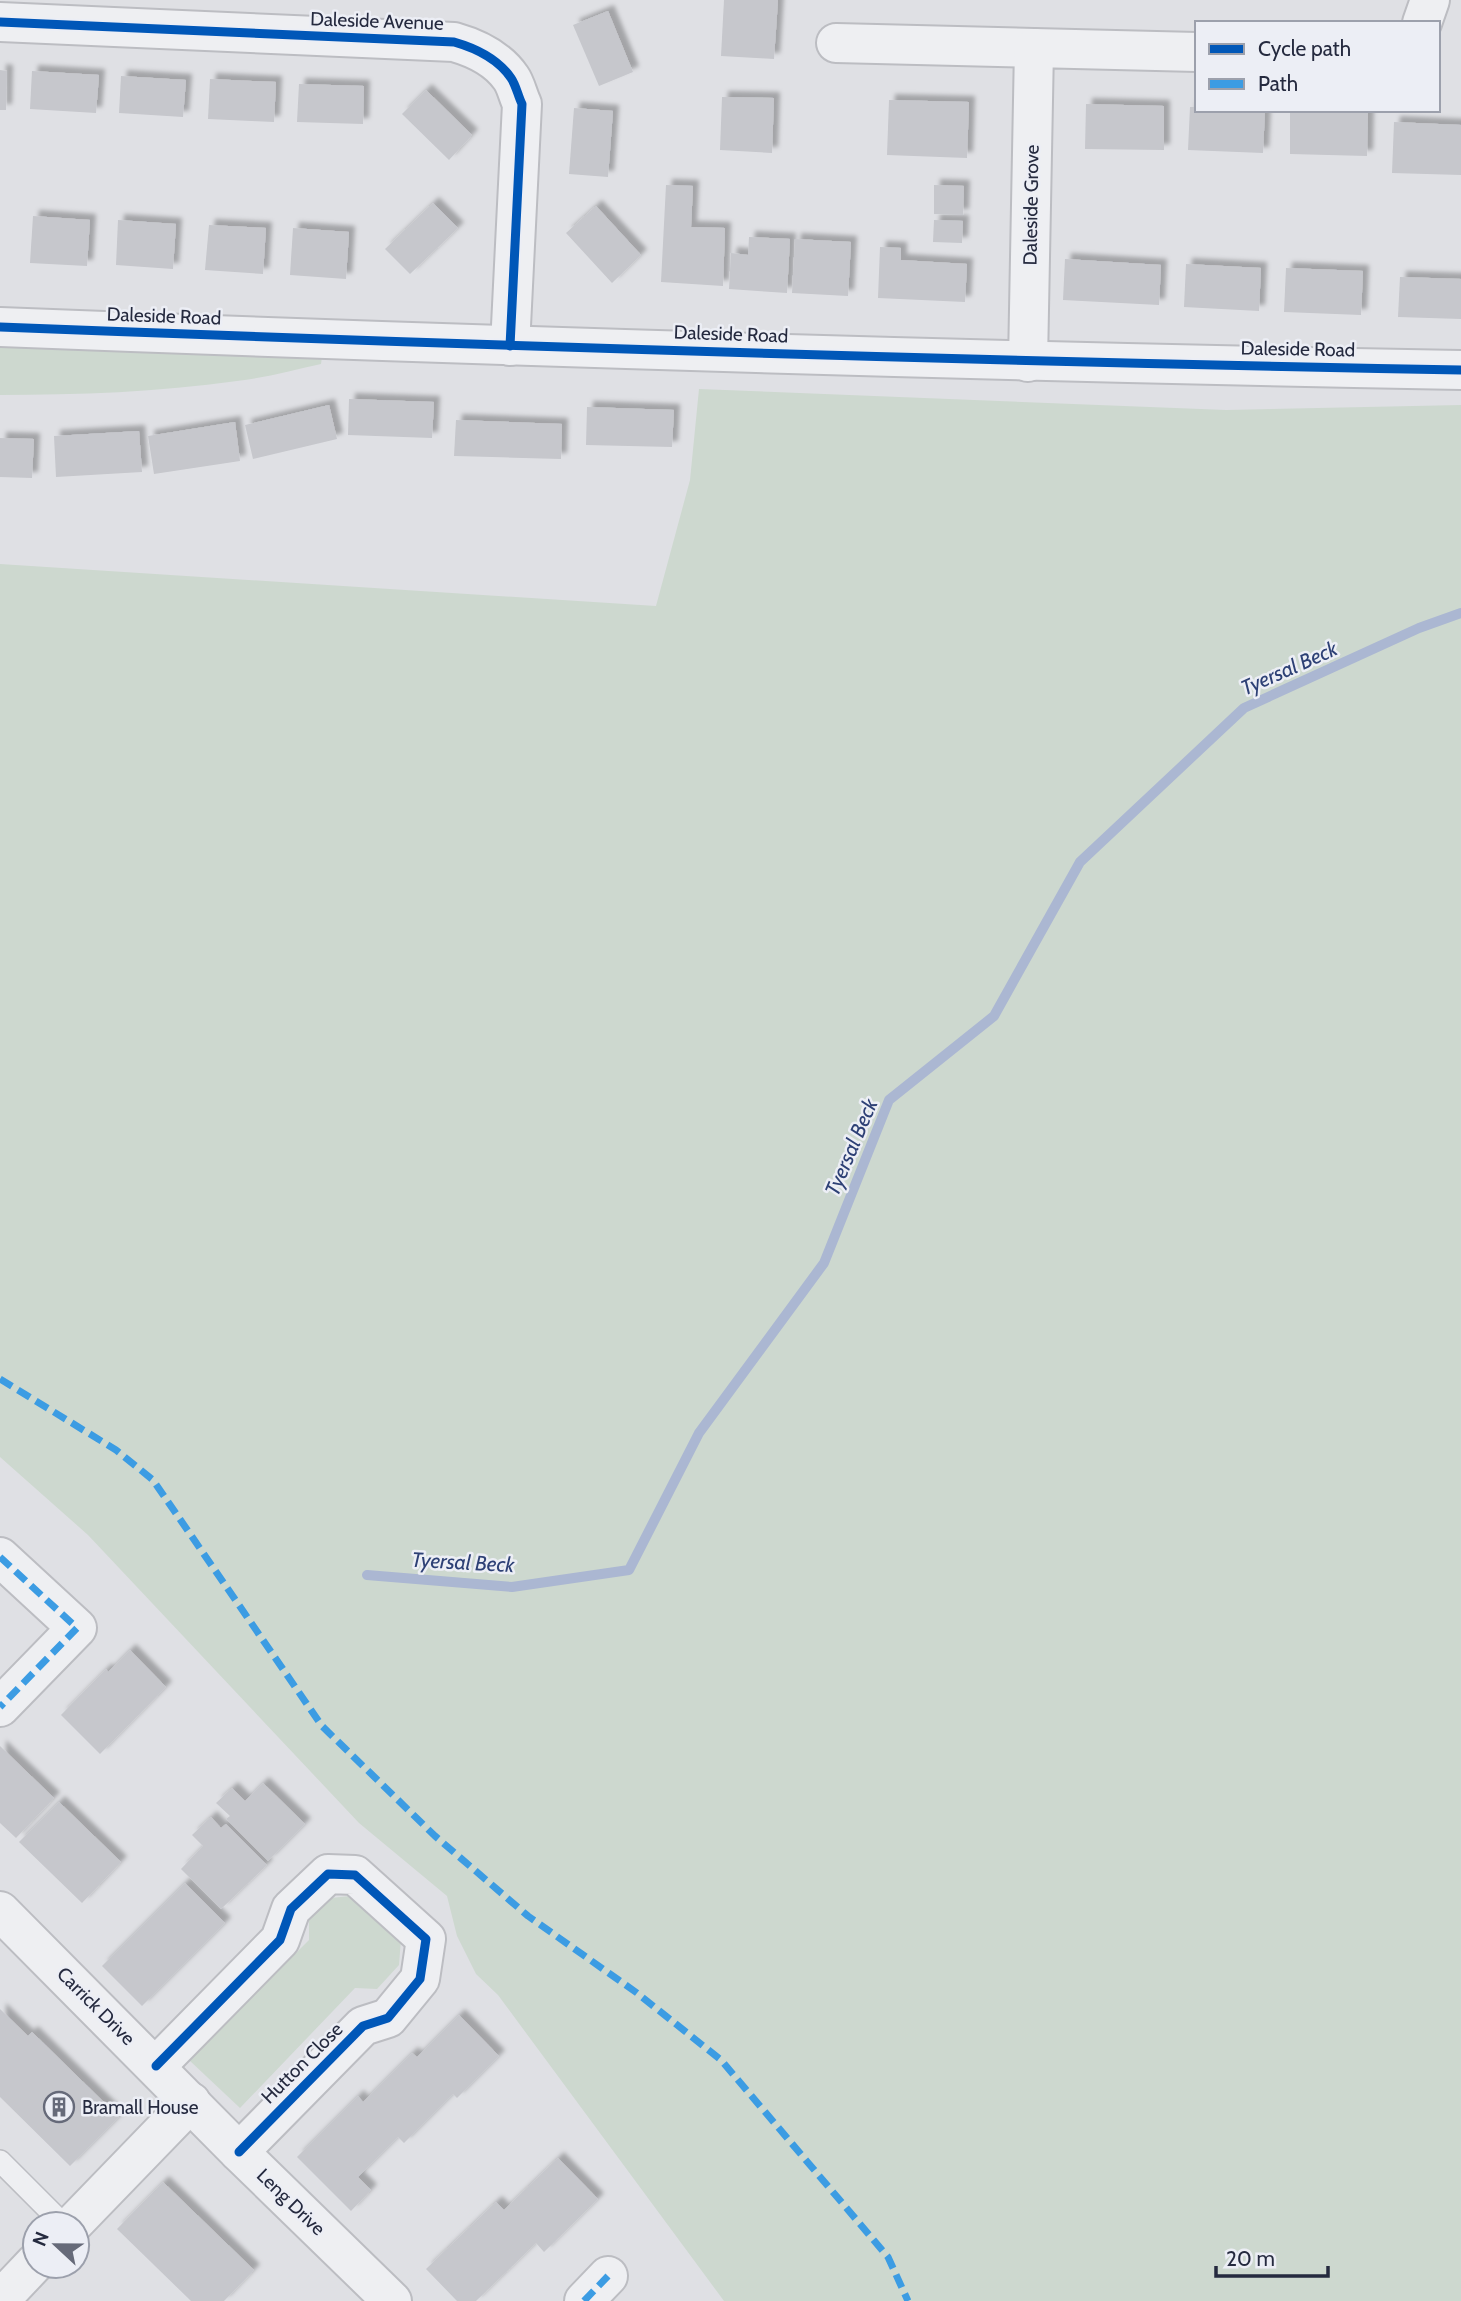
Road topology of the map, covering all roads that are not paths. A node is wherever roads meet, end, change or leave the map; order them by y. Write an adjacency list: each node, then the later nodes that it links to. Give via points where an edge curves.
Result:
1 (1430, 0): 2 (street)
2 (1423, 21)
3 (0, 22): 8 (street, Daleside Avenue, via 454,42 493,60 511,78 522,104)
4 (836, 43): 5 (street)
5 (1034, 48): 6 (street); 9 (street, Daleside Grove)
6 (1195, 51)
7 (0, 327): 8 (street, Daleside Road)
8 (510, 346): 9 (street, Daleside Road)
9 (1028, 362): 10 (street, Daleside Road)
10 (1461, 370)
11 (0, 1557): 12 (street, via 77,1628)
12 (0, 1707)
13 (0, 1911): 14 (street, Carrick Drive)
14 (156, 2066): 15 (street, Carrick Drive); 16 (street, Hutton Close, via 280,1940 291,1909 328,1874 355,1875 426,1939 420,1979 388,2018 363,2026)
15 (191, 2102): 16 (street, Leng Drive); 19 (street)
16 (239, 2152): 22 (street, Leng Drive)
17 (0, 2161): 18 (lane)
18 (49, 2210)
19 (87, 2210)
20 (21, 2278): 21 (street)
21 (0, 2300)
22 (392, 2301)

